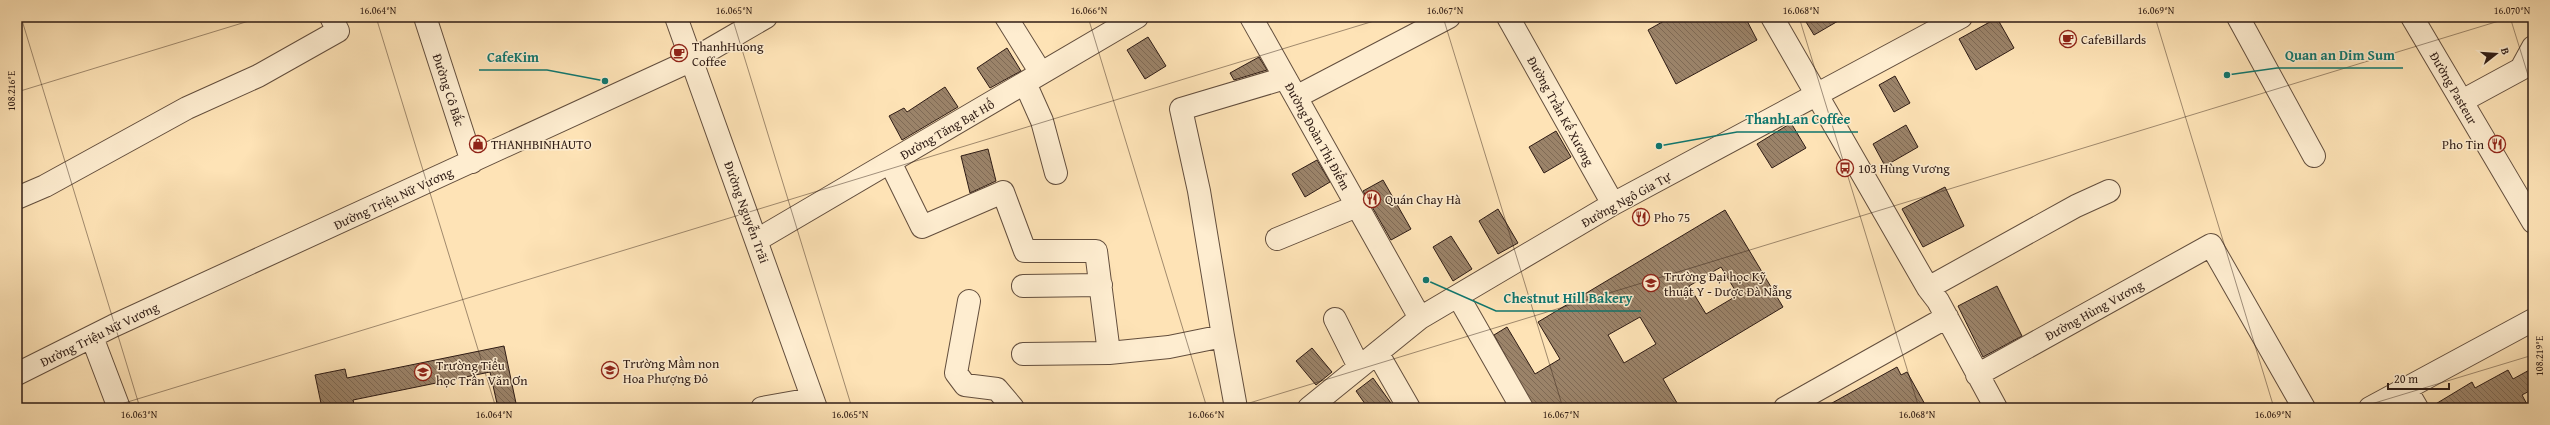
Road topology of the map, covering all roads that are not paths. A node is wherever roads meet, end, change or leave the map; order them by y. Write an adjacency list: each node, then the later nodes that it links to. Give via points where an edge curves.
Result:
1 (425, 17): 22 (street, Đường Cô Bắc)
2 (676, 17): 15 (street, Đường Nguyễn Trãi)
3 (766, 17): 15 (street, Đường Triệu Nữ Vương)
4 (1006, 17): 16 (street)
5 (1137, 17): 16 (street, Đường Tăng Bạt Hổ)
6 (1251, 17): 17 (street, Đường Đoàn Thị Điểm)
7 (1450, 17): 19 (street)
8 (1508, 17): 27 (street, Đường Trần Kế Xương)
9 (1772, 17): 18 (street)
10 (1961, 17): 18 (street, Đường Ngô Gia Tự)
11 (2238, 17): 21 (street)
12 (2412, 17): 20 (street, Đường Pasteur)
13 (335, 24): 26 (street, via 258,76 187,108 45,186)
14 (2533, 47): 20 (street, via 2521,69)
15 (692, 60): 22 (street, Đường Triệu Nữ Vương); 31 (street, Đường Nguyễn Trãi)
16 (1033, 78): 23 (street, Đường Tăng Bạt Hổ); 24 (street)
17 (1285, 78): 19 (street, Đường Đoàn Thị Điểm); 42 (street, via 1181,109 1199,190)
18 (1816, 96): 27 (street, Đường Ngô Gia Tự); 34 (street)
19 (1296, 97): 28 (street, Đường Đoàn Thị Điểm)
20 (2462, 101): 29 (street, Đường Pasteur)
21 (2314, 156)
22 (472, 162): 41 (street, Đường Triệu Nữ Vương)
23 (890, 162): 31 (street, Đường Tăng Bạt Hổ); 32 (street, via 922,227 1003,192 1025,251 1096,252)
24 (1056, 173)
25 (2109, 191): 34 (street, via 2076,206)
26 (17, 198)
27 (1613, 204): 35 (street, Đường Ngô Gia Tự)
28 (1357, 206): 30 (street); 39 (street, Đường Đoàn Thị Điểm)
29 (2530, 211)
30 (1277, 239)
31 (757, 240): 50 (street, Đường Nguyễn Trãi)
32 (1101, 285): 33 (street); 43 (street)
33 (1024, 286)
34 (1928, 288): 37 (street)
35 (1458, 296): 39 (street, Đường Ngô Gia Tự); 57 (street)
36 (969, 301): 53 (street, via 956,373 965,384 997,389)
37 (1947, 317): 48 (street); 58 (street)
38 (1335, 318): 46 (street)
39 (1420, 318): 45 (street, Đường Ngô Gia Tự)
40 (2533, 320): 49 (street)
41 (92, 336): 47 (street, Đường Triệu Nữ Vương); 51 (street)
42 (1223, 336): 43 (street); 54 (street)
43 (1109, 353): 44 (street)
44 (1023, 354)
45 (1378, 354): 46 (street, Đường Ngô Gia Tự); 56 (street)
46 (1359, 367): 55 (street, Đường Ngô Gia Tự)
47 (17, 374)
48 (1977, 375): 59 (street); 60 (street, Đường Hùng Vương, via 2211,245)
49 (2406, 388): 61 (street); 62 (street)
50 (814, 403): 52 (street)
51 (119, 408)
52 (762, 408)
53 (1013, 408)
54 (1236, 408)
55 (1309, 408)
56 (1409, 408)
57 (1522, 408)
58 (1785, 408)
59 (1996, 408)
60 (2304, 408)
61 (2370, 408)
62 (2417, 408)

